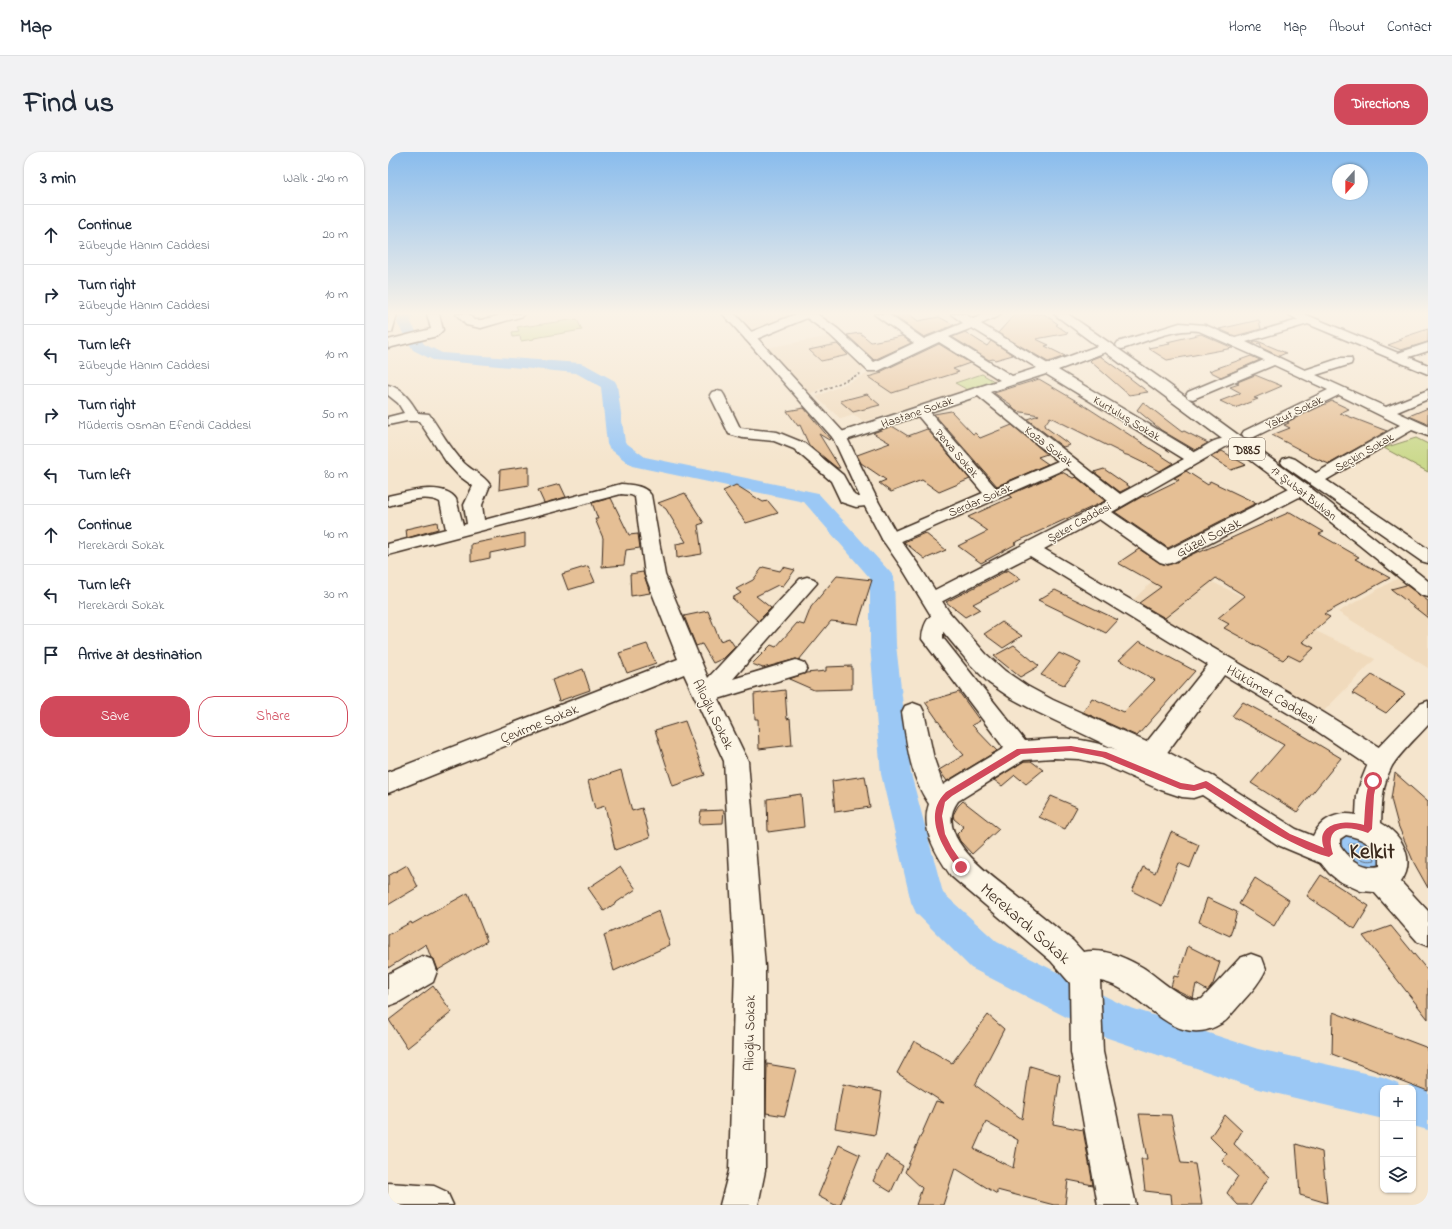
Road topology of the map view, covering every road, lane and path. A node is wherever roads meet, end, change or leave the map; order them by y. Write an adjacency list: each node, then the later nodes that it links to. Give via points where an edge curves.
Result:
1 (774, 363): 24 (main road)
2 (868, 363): 13 (main road)
3 (883, 363): 13 (main road)
4 (983, 363): 17 (main road)
5 (1037, 363): 14 (main road, Kurtuluş Sokak)
6 (1064, 363): 14 (main road, Hastane Sokak)
7 (1138, 363): 36 (main road, 17 Şubat Bulvarı / D885)
8 (1142, 363): 21 (main road, 17 Şubat Bulvarı / D885)
9 (1267, 363): 21 (main road)
10 (1282, 363): 16 (main road, Hastane Sokak)
11 (1339, 363): 16 (main road)
12 (1412, 363): 15 (main road)
13 (873, 368): 24 (path)
14 (1047, 369): 17 (main road, Hastane Sokak); 34 (main road, Kurtuluş Sokak)
15 (1428, 370)
16 (1305, 374): 19 (main road, Hastane Sokak)
17 (1011, 381): 20 (main road, Hastane Sokak)
18 (388, 389): 27 (main road, via 403,400)
19 (1339, 390): 26 (main road, Hastane Sokak); 31 (main road, Yakut Sokak)
20 (980, 391): 25 (main road, Hastane Sokak); 35 (main road, Koza Sokak)
21 (1193, 394): 31 (main road, 17 Şubat Bulvarı / D885)
22 (1428, 394): 26 (main road)
23 (717, 395): 39 (main road, via 734,431 777,438 799,446 837,478 847,498 856,502)
24 (805, 398): 32 (main road)
25 (923, 408): 32 (main road, Hastane Sokak, via 871,424); 37 (main road, Perva Sokak)
26 (1386, 412): 29 (main road, Hastane Sokak)
27 (414, 417): 28 (main road); 42 (main road, via 424,417 445,452 465,473 482,485)
28 (388, 421)
29 (1412, 424): 30 (main road, Hastane Sokak); 36 (main road, Seçkin Sokak)
30 (1428, 432)
31 (1249, 434): 36 (main road, 17 Şubat Bulvarı / D885, via 1276,453)
32 (840, 437): 39 (main road)
33 (1224, 442): 34 (main road, Şeker Caddesi)
34 (1195, 459): 40 (main road, Şeker Caddesi)
35 (1069, 462): 37 (main road, Serdar Sokak); 40 (main road, Koza Sokak)
36 (1308, 485): 41 (main road, Güzel Sokak, via 1167,558); 46 (main road, 17 Şubat Bulvarı / D885); 48 (main road, 17 Şubat Bulvarı / D885)
37 (993, 495): 43 (main road, Serdar Sokak)
38 (388, 501): 42 (main road, via 422,494 441,495 448,499)
39 (870, 501): 43 (main road)
40 (1118, 501): 41 (main road, Şeker Caddesi)
41 (1099, 511): 44 (main road, Şeker Caddesi)
42 (466, 529): 45 (main road, Alioğlu Sokak); 50 (main road, Alioğlu Sokak, via 621,489 640,492 643,495 655,575)
43 (891, 539): 49 (main road)
44 (1030, 548): 49 (main road, Şeker Caddesi); 51 (main road)
45 (388, 550)
46 (1428, 557)
47 (807, 583): 53 (main road)
48 (1428, 591)
49 (937, 608): 56 (main road, via 932,639); 57 (main road, via 978,659 997,677 1045,706)
50 (690, 663): 53 (main road, Alioğlu Sokak); 59 (main road, Çevirme Sokak)
51 (1221, 663): 57 (main road, Hükümet Caddesi); 58 (main road, Hükümet Caddesi)
52 (796, 668): 53 (main road)
53 (705, 694): 73 (main road, Alioğlu Sokak, via 736,761 739,800 750,967 747,1171)
54 (1428, 710): 58 (main road)
55 (913, 712): 61 (main road, via 924,771 932,790)
56 (1019, 751): 60 (main road, via 1071,748 1087,750 1103,754 1180,786 1194,788); 61 (main road)
57 (1151, 755): 60 (main road)
58 (1381, 761): 62 (main road, via 1370,795)
59 (388, 783)
60 (1206, 784): 63 (main road, via 1287,837)
61 (941, 801): 69 (main road, Merekardı Sokak, via 938,816 941,834 961,867 1062,951)
62 (1368, 829): 63 (main road, via 1346,824 1334,828 1327,836); 64 (main road, via 1393,852 1395,861)
63 (1329, 854): 64 (main road, via 1346,871 1358,877 1370,880)
64 (1387, 875): 65 (main road); 66 (main road)
65 (1428, 915)
66 (1428, 932)
67 (1251, 969): 69 (main road, via 1212,1012 1197,1017 1179,1012 1131,978 1111,968 1092,965)
68 (422, 971): 70 (main road)
69 (1082, 974): 74 (main road, via 1087,1052)
70 (388, 991)
71 (388, 1202): 72 (main road)
72 (434, 1205)
73 (739, 1205)
74 (1116, 1205)

